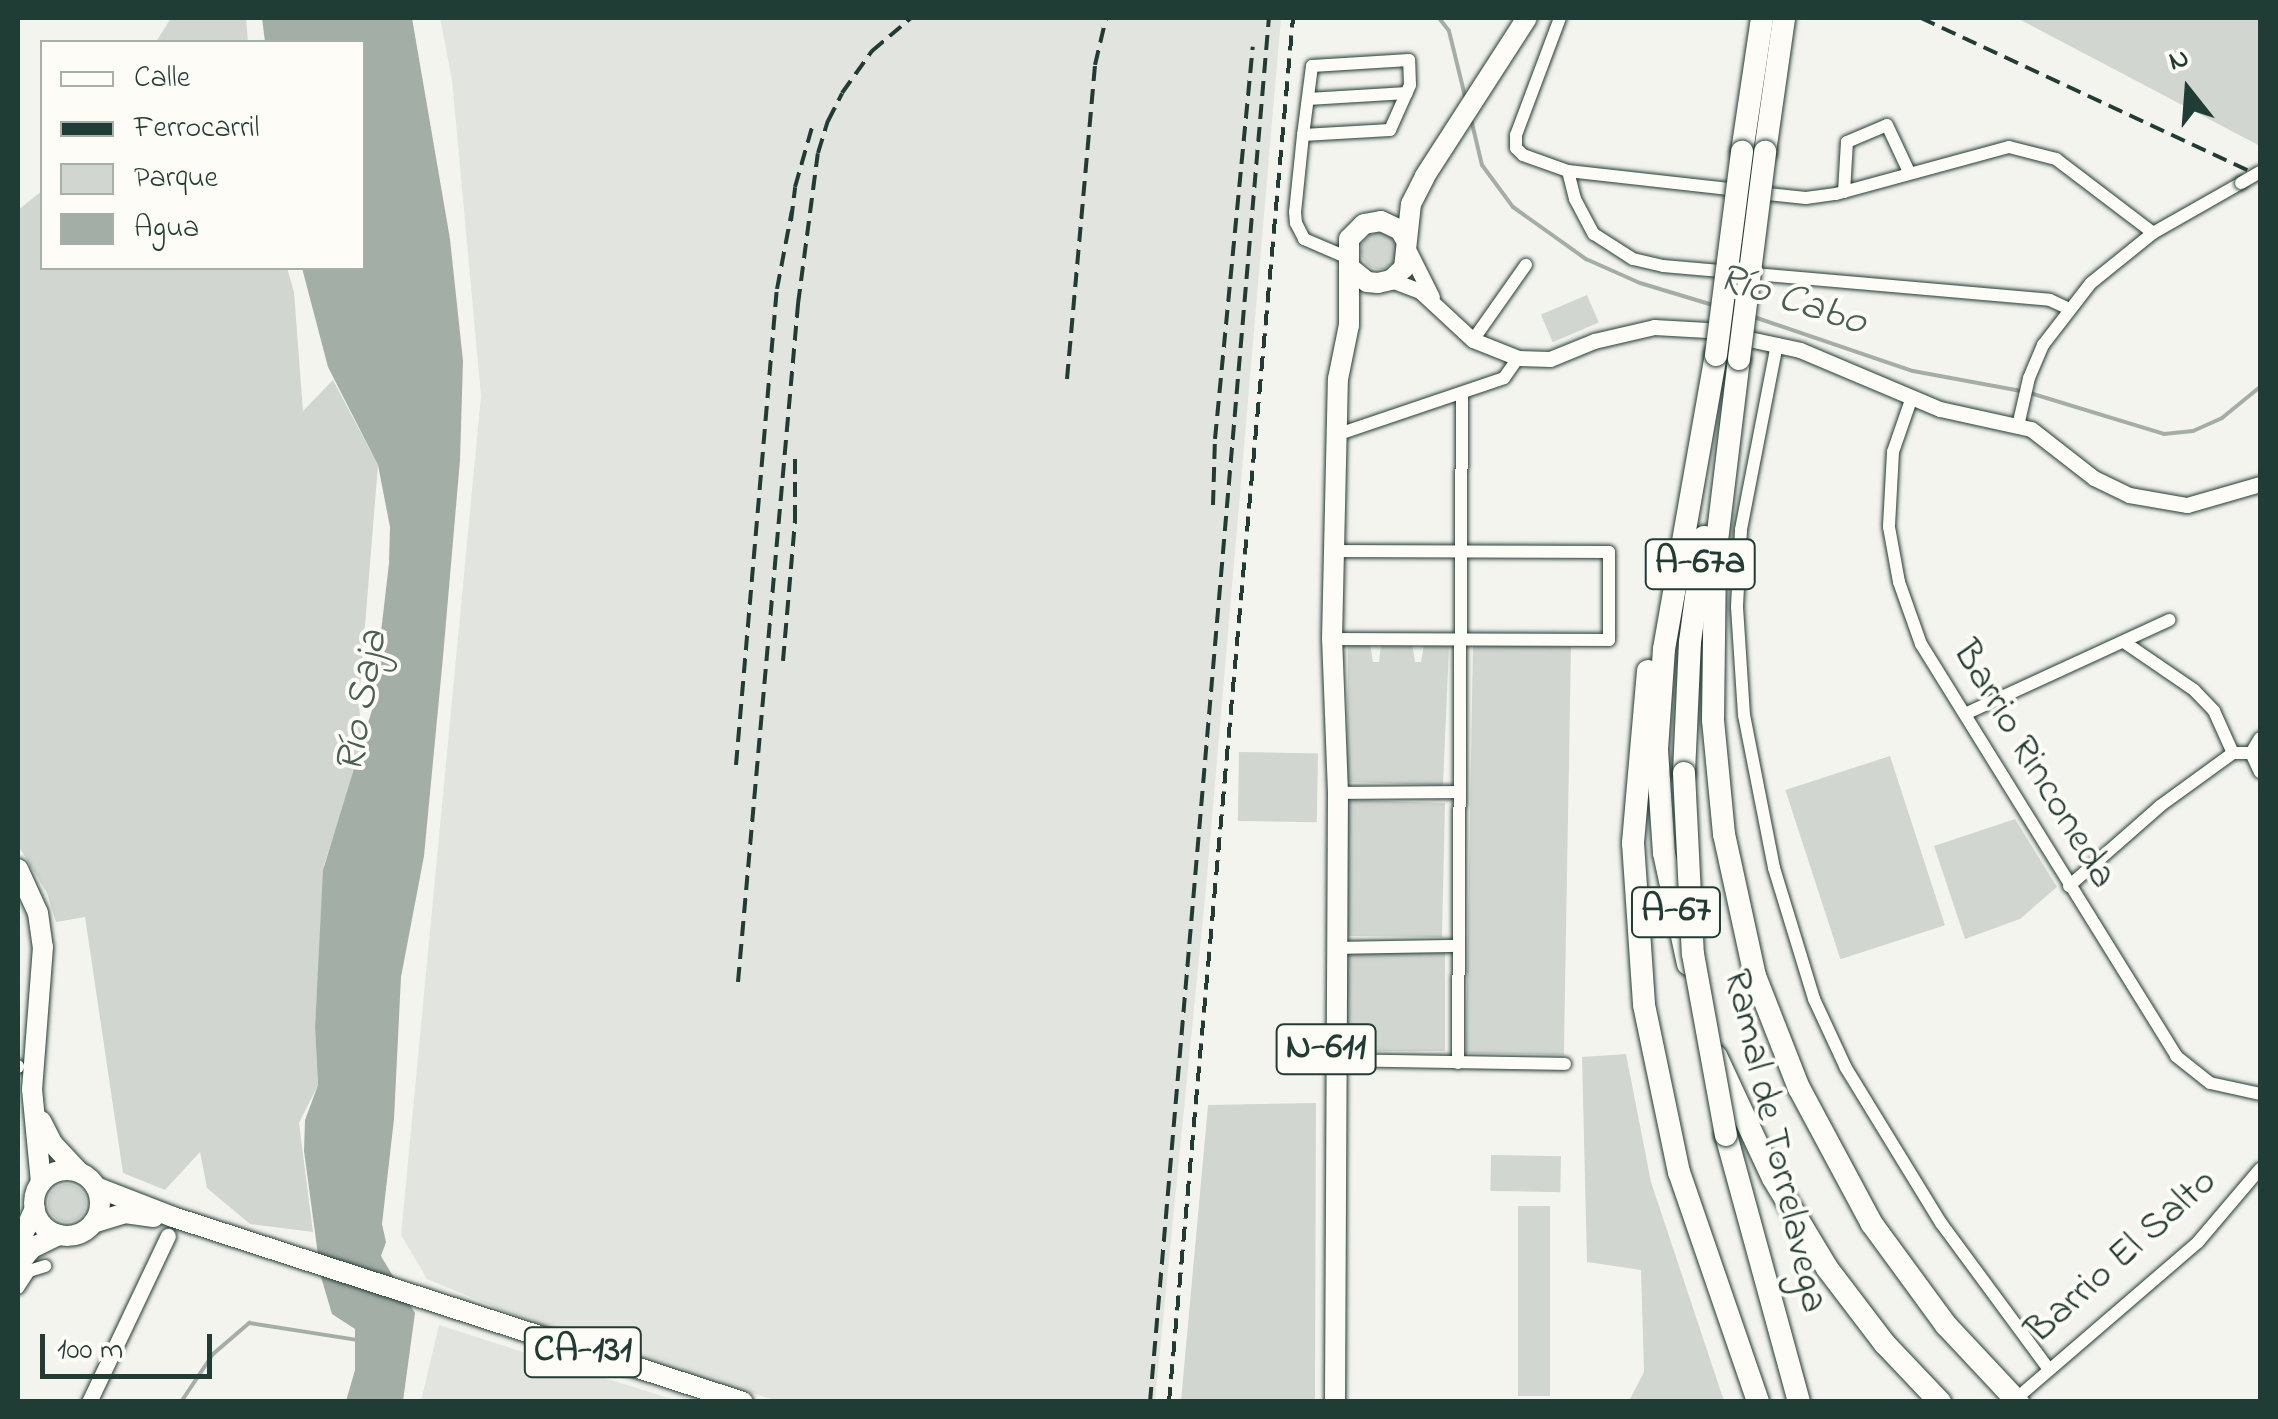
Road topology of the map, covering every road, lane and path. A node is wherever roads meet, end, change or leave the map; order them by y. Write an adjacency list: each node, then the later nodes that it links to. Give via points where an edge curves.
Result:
1 (1527, 18): 12 (main road, N-611)
2 (1560, 18): 9 (street, via 1516,148)
3 (1762, 18): 8 (highway, A-67)
4 (1784, 18): 8 (highway, A-67)
5 (1407, 93): 6 (street); 6 (street, via 1409,60 1312,66); 7 (street, via 1390,130)
6 (1308, 99): 7 (street)
7 (1303, 135): 17 (street, via 1296,223 1304,239)
8 (1754, 152): 25 (highway, A-67, bridge)
9 (1568, 170): 13 (street, via 1806,198); 21 (street, via 1594,234 1633,258 2050,300)
10 (1909, 172): 13 (street); 13 (street, via 1887,125 1848,142); 15 (street, via 2010,148 2027,150 2056,159)
11 (2260, 172): 15 (street, bridge)
12 (1425, 176): 14 (main road, N-611); 16 (main road, N-611, via 1411,204)
13 (1844, 192)
14 (1381, 221): 16 (main road); 17 (main road, N-611, via 1364,224)
15 (2153, 233): 21 (street, via 2091,282)
16 (1407, 245): 19 (main road, N-611, via 1404,268); 20 (street)
17 (1348, 255): 19 (main road, via 1367,282); 22 (main road, N-611)
18 (1526, 265): 23 (street)
19 (1384, 282): 20 (street, via 1420,291); 22 (main road, N-611)
20 (1440, 309): 23 (street)
21 (2069, 309): 29 (street, via 2043,345)
22 (1349, 324): 30 (main road, N-611)
23 (1473, 340): 26 (street)
24 (1776, 344): 26 (street, via 1654,327 1550,358); 28 (street); 67 (street, via 1741,530 1737,606 1744,715 1774,868 1814,998 1846,1068 1941,1223)
25 (1728, 357): 68 (highway, A-67, via 1712,692 1724,834 1750,958 1799,1088 1872,1224 1946,1326); 73 (highway, Ramal de Torrelavega / A-67a, via 1677,516 1644,694 1633,880 1644,1005 1666,1123); 74 (highway, Ramal de Torrelavega / A-67a, bridge, via 1696,590 1684,773 1693,954 1726,1136); 75 (highway, A-67, via 1672,596 1660,698 1658,801 1672,896 1716,1055 1773,1178 1860,1313)
26 (1518, 358): 27 (street, via 1504,378)
27 (1462, 392): 30 (street); 33 (street)
28 (1912, 396): 29 (street); 39 (street, Barrio Rinconeda, via 1889,475 1894,560 1921,644)
29 (2018, 426): 31 (street, via 2043,434 2110,488 2148,500 2187,505)
30 (1336, 435): 32 (main road, N-611)
31 (2260, 484)
32 (1334, 551): 33 (street); 35 (main road, N-611)
33 (1460, 552): 36 (street); 36 (street, via 1609,552 1608,640)
34 (2169, 620): 37 (street)
35 (1332, 640): 36 (street); 38 (main road, N-611)
36 (1459, 640): 45 (street)
37 (2124, 642): 39 (street); 41 (street, via 2194,690 2214,712)
38 (1333, 698): 44 (main road, N-611); 71 (main road, N-611, via 1324,824)
39 (1964, 714): 47 (street, Barrio Rinconeda)
40 (2260, 738): 42 (street)
41 (2233, 752): 42 (street); 47 (street)
42 (2251, 753): 43 (street)
43 (2260, 772)
44 (1338, 792): 45 (street); 49 (main road, N-611)
45 (1458, 792): 48 (street)
46 (18, 869): 54 (main road, via 38,913 43,948)
47 (2068, 886): 53 (street, Barrio Rinconeda, via 2176,1056 2210,1083)
48 (1457, 946): 49 (street); 51 (street)
49 (1338, 948): 50 (main road, N-611)
50 (1338, 1060): 51 (street); 72 (main road, N-611)
51 (1458, 1064): 52 (street)
52 (1565, 1064)
53 (2260, 1094)
54 (34, 1110): 56 (main road, via 52,1144); 57 (main road)
55 (2260, 1169): 67 (street, Barrio El Salto, via 2198,1242)
56 (78, 1171): 57 (main road, via 54,1172); 58 (main road, CA-131)
57 (41, 1183): 59 (main road)
58 (96, 1186): 60 (main road, via 100,1206); 61 (main road, CA-131)
59 (35, 1209): 62 (main road); 63 (main road)
60 (93, 1224): 61 (main road, CA-131, via 125,1213); 62 (main road, CA-131)
61 (170, 1226): 69 (street); 70 (main road, CA-131, via 214,1230)
62 (59, 1235): 64 (main road, CA-131, via 32,1248)
63 (18, 1245)
64 (18, 1265)
65 (44, 1266): 66 (street, via 29,1271)
66 (18, 1288)
67 (2048, 1368): 68 (street, Barrio El Salto)
68 (2021, 1396)
69 (89, 1402)
70 (743, 1402)
71 (1322, 1402)
72 (1336, 1402)
73 (1758, 1402)
74 (1799, 1402)
75 (1940, 1402)

